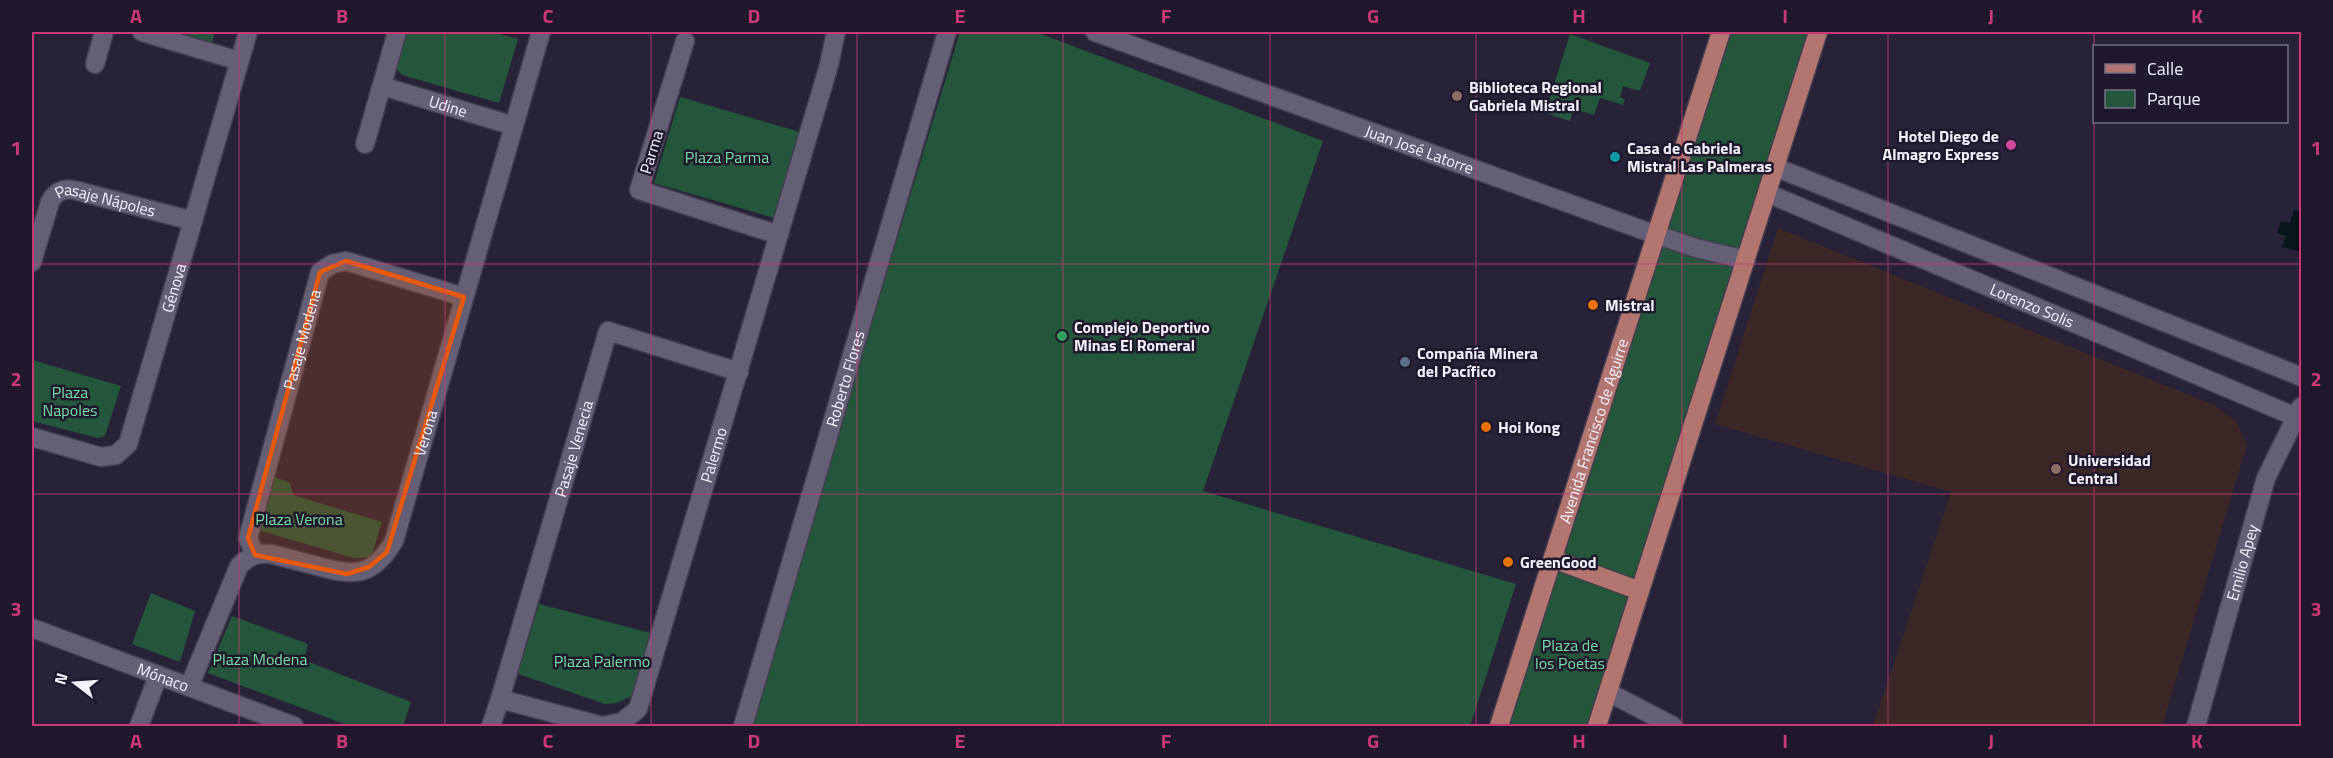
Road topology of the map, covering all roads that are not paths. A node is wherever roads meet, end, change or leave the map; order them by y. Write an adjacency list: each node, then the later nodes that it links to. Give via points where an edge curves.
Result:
1 (104, 32): 13 (street)
2 (142, 32): 12 (street)
3 (248, 32): 12 (street, Génova)
4 (396, 32): 14 (street)
5 (541, 32): 15 (street, Verona)
6 (836, 32): 20 (street, Palermo, via 830,65)
7 (947, 32): 40 (street, Roberto Flores)
8 (1095, 32): 21 (street, Juan José Latorre)
9 (1721, 32): 21 (main road, Avenida Francisco de Aguirre)
10 (1818, 32): 17 (main road)
11 (685, 41): 20 (street, Parma, via 639,190)
12 (239, 61): 19 (street, Génova)
13 (95, 64)
14 (382, 86): 15 (street, Udine); 16 (street)
15 (514, 126): 24 (street, Verona)
16 (365, 144)
17 (1776, 168): 18 (main road); 26 (street, Lorenzo Solis)
18 (1767, 193): 22 (main road); 27 (street, Lorenzo Solis)
19 (193, 221): 23 (street, Pasaje Nápoles, via 63,190 50,202); 28 (street, Génova, via 128,444 116,455 101,458)
20 (779, 235): 25 (street, Palermo)
21 (1656, 235): 22 (street, Juan José Latorre); 30 (main road, Avenida Francisco de Aguirre)
22 (1746, 260): 31 (main road)
23 (32, 262)
24 (464, 297): 29 (street, Verona, via 394,541 387,552 369,567 347,574 271,554); 29 (street, Pasaje Modena, via 346,261 320,272 248,538)
25 (739, 372): 36 (street, Palermo, via 638,709 622,722 602,726); 36 (street, Pasaje Venecia, via 608,331)
26 (2301, 377)
27 (2299, 411): 44 (street, Emilio Apey, via 2266,478)
28 (32, 437)
29 (255, 555): 34 (street, via 239,566)
30 (1552, 560): 31 (main road); 41 (main road, Avenida Francisco de Aguirre)
31 (1640, 591): 35 (main road)
32 (32, 628): 33 (street, Mónaco)
33 (158, 676): 34 (street, Mónaco); 37 (street)
34 (189, 687): 38 (street, Mónaco)
35 (1608, 692): 42 (main road); 43 (street)
36 (500, 699): 39 (street)
37 (139, 726)
38 (294, 726)
39 (491, 726)
40 (743, 726)
41 (1499, 726)
42 (1597, 726)
43 (1673, 726)
44 (2196, 726)

